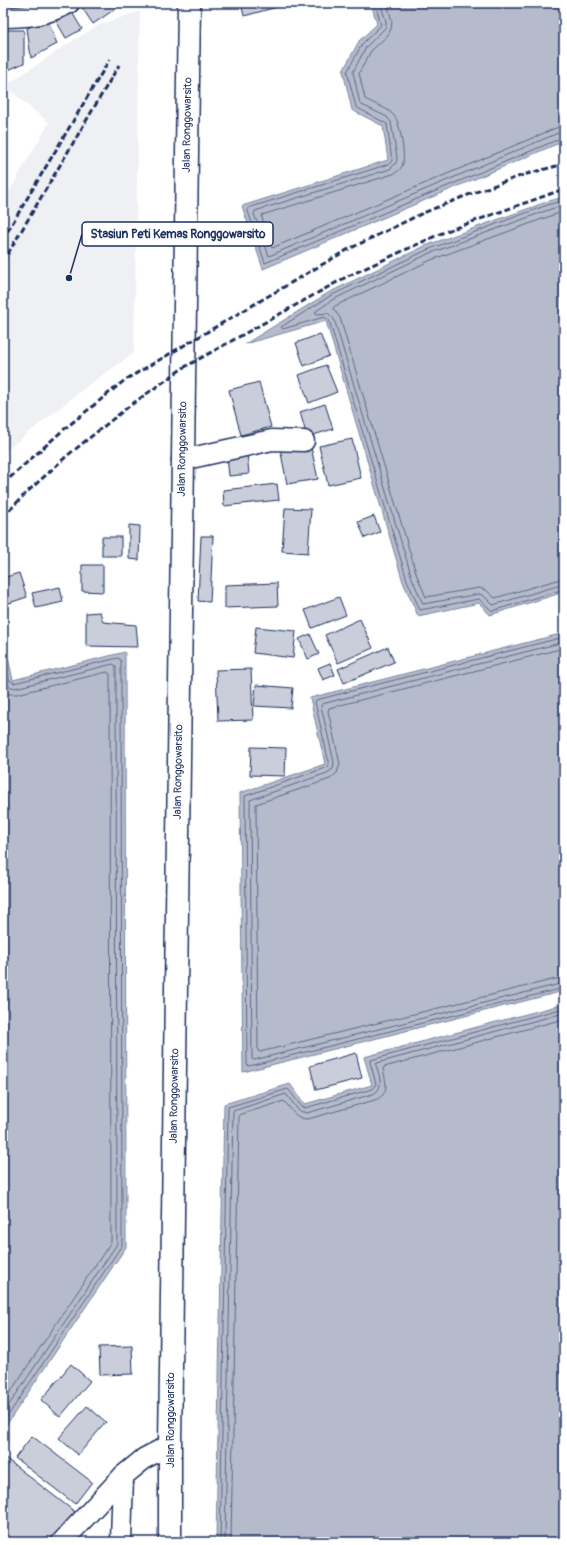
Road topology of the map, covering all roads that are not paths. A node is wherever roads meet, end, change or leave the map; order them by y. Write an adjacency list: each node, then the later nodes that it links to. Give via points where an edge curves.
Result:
1 (69, 3): 3 (street, via 43,14)
2 (189, 3): 5 (main road, Jalan Ronggowarsito)
3 (3, 17)
4 (304, 441): 5 (street, via 272,440)
5 (182, 460): 6 (main road, Jalan Ronggowarsito)
6 (170, 1445): 7 (street, via 145,1458); 10 (main road, Jalan Ronggowarsito)
7 (123, 1476): 8 (street); 9 (street)
8 (62, 1542)
9 (121, 1542)
10 (170, 1542)

